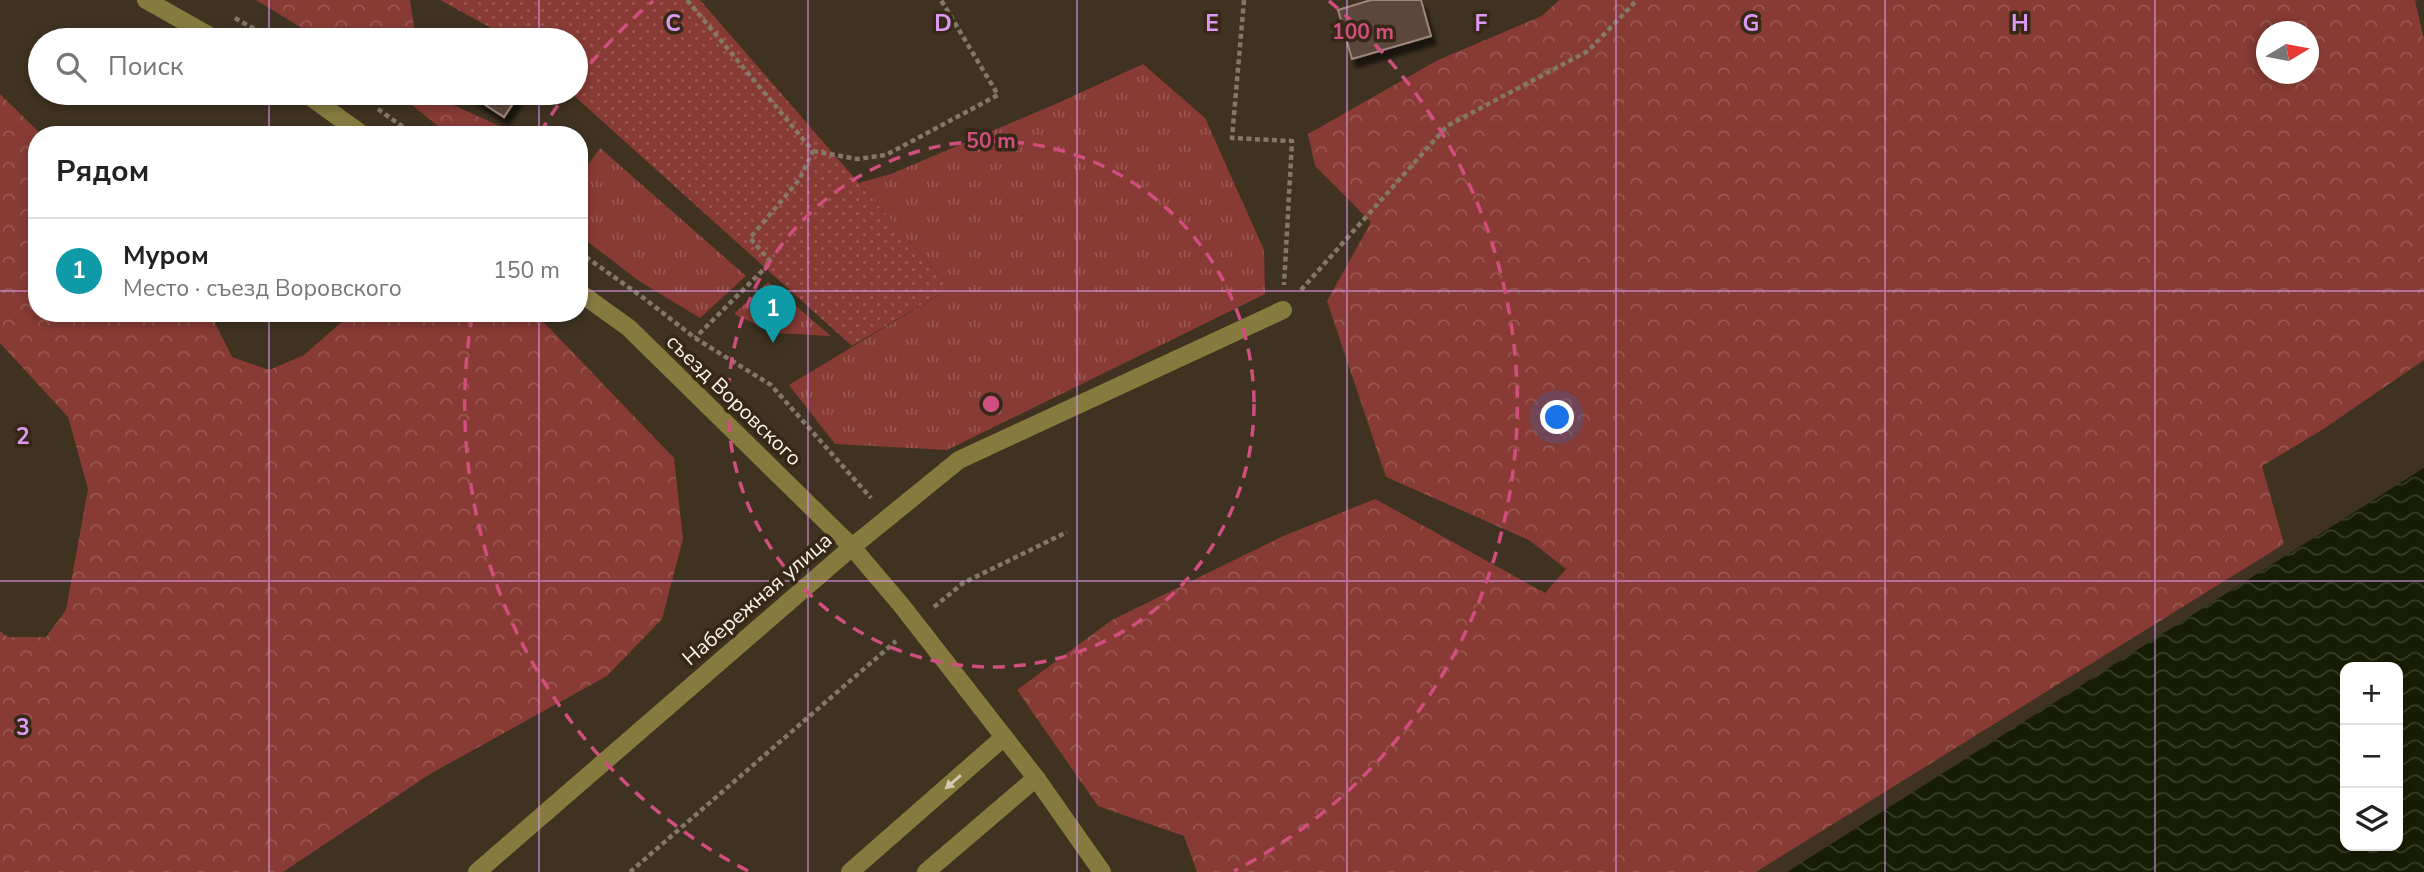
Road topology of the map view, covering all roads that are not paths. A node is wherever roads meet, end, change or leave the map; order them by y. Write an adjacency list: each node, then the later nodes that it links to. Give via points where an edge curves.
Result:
1 (146, 0): 2 (street)
2 (196, 28)
3 (322, 105): 4 (street)
4 (351, 126)
5 (588, 298): 7 (street, съезд Воровского, via 629,328)
6 (1283, 310): 7 (street, via 959,460)
7 (852, 547): 8 (street, Набережная улица); 10 (street, Набережная улица)
8 (1004, 737): 9 (street, Набережная улица); 11 (street, one-way to 11)
9 (1036, 778): 12 (street); 13 (street, Набережная улица)
10 (477, 872)
11 (850, 872)
12 (926, 872)
13 (1102, 872)

